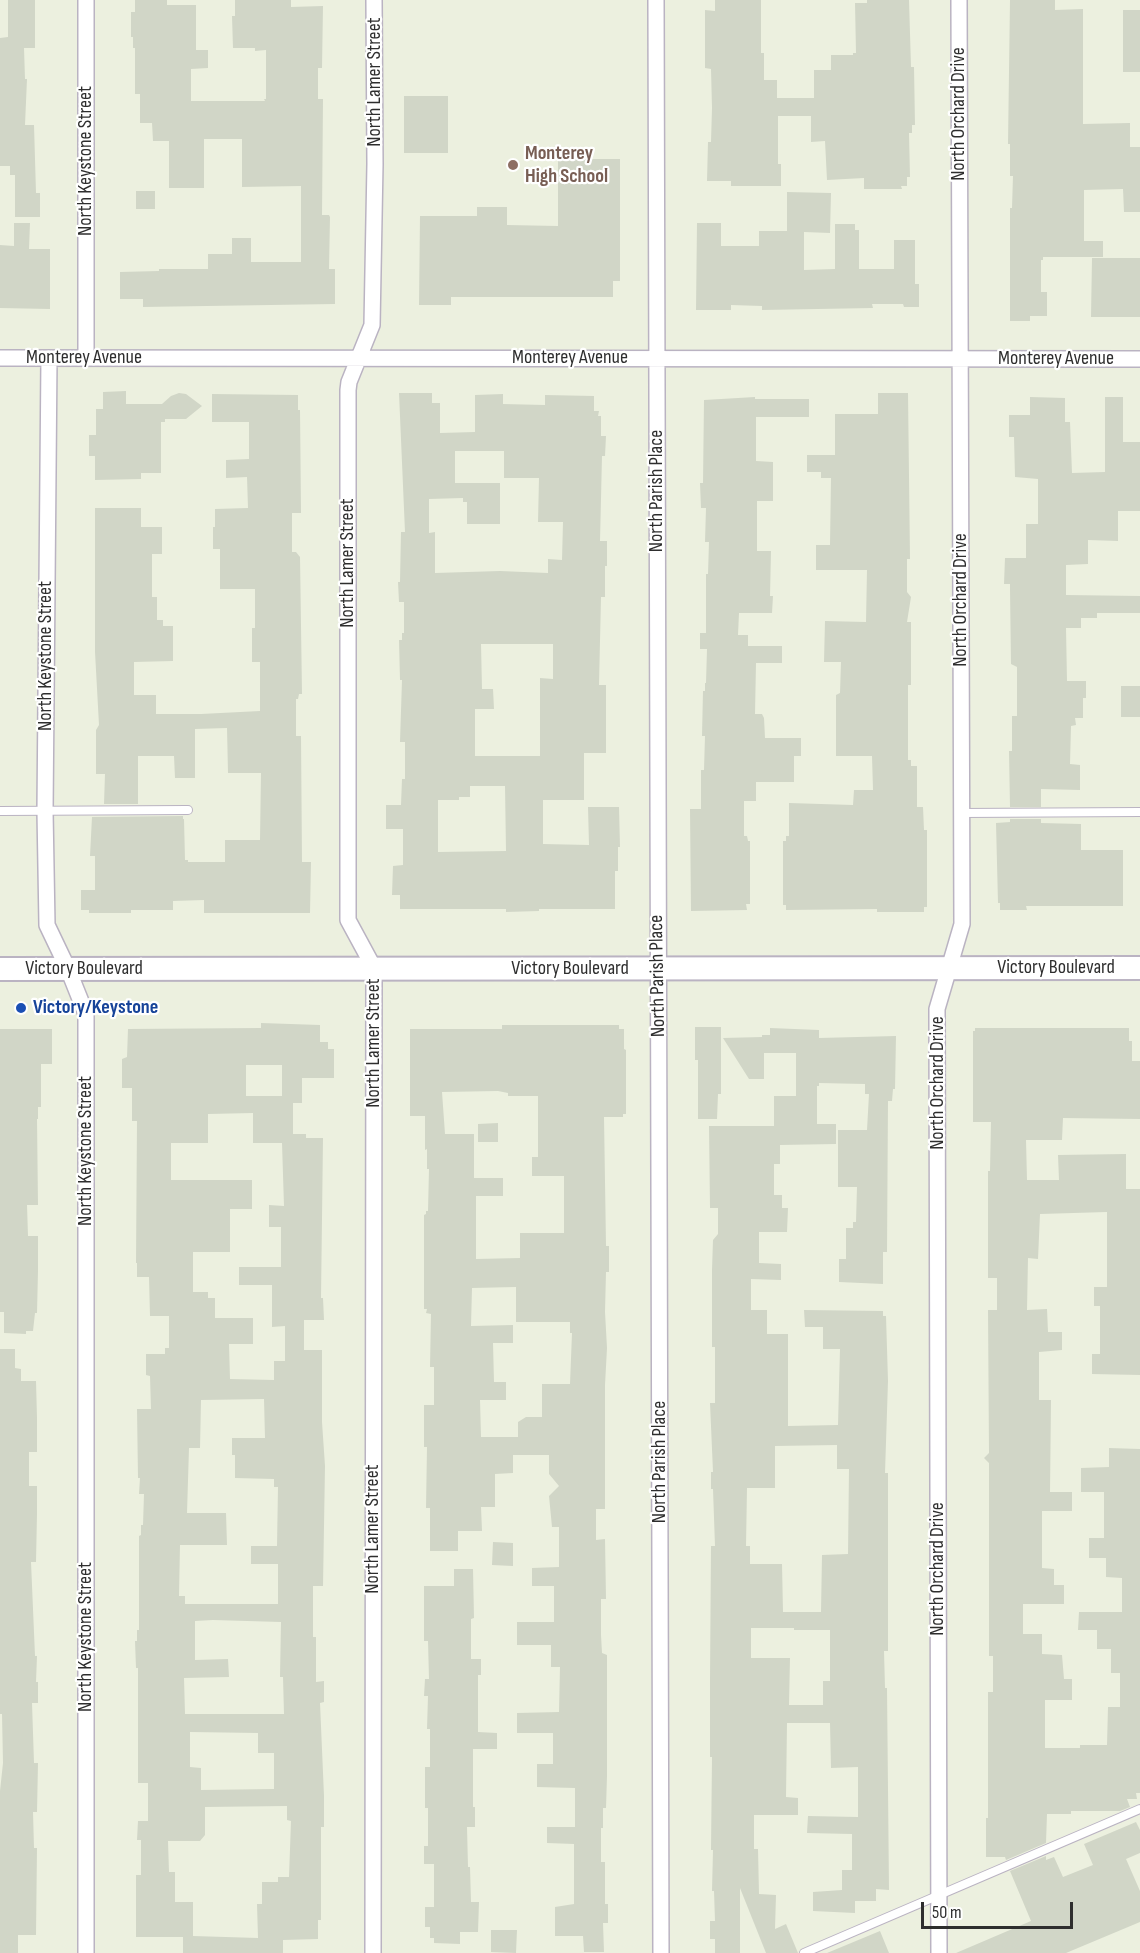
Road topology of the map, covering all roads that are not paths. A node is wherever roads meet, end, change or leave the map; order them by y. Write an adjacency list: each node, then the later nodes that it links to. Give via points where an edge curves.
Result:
1 (86, 0): 5 (street, North Keystone Street)
2 (374, 0): 8 (street, North Lamer Street, via 372,325)
3 (656, 0): 9 (street, North Parish Place)
4 (959, 0): 10 (street, North Orchard Drive)
5 (86, 357): 7 (street, Monterey Avenue); 8 (street, Monterey Avenue)
6 (0, 358): 7 (street, Monterey Avenue)
7 (49, 358): 14 (street, North Keystone Street)
8 (360, 358): 9 (street, Monterey Avenue); 17 (street, North Lamer Street, via 348,390 348,920)
9 (657, 358): 10 (street, Monterey Avenue); 22 (street, North Parish Place)
10 (959, 359): 11 (street, Monterey Avenue); 16 (street, North Orchard Drive)
11 (1140, 359)
12 (188, 810): 14 (lane)
13 (0, 811): 14 (lane)
14 (45, 811): 21 (street, North Keystone Street, via 47,925)
15 (1140, 812): 16 (lane)
16 (962, 813): 18 (street, North Orchard Drive, via 962,924)
17 (374, 968): 21 (main road, Victory Boulevard); 22 (main road, Victory Boulevard); 26 (street, North Lamer Street)
18 (949, 968): 19 (main road, Victory Boulevard); 22 (main road, Victory Boulevard); 24 (street, North Orchard Drive, via 937,1009)
19 (1140, 968)
20 (0, 969): 21 (main road, Victory Boulevard)
21 (68, 969): 25 (street, North Keystone Street, via 86,1014)
22 (659, 969): 27 (street, North Parish Place)
23 (1140, 1809): 24 (lane)
24 (939, 1896): 28 (lane); 29 (street, North Orchard Drive)
25 (86, 1953)
26 (373, 1953)
27 (661, 1953)
28 (804, 1953)
29 (939, 1953)

